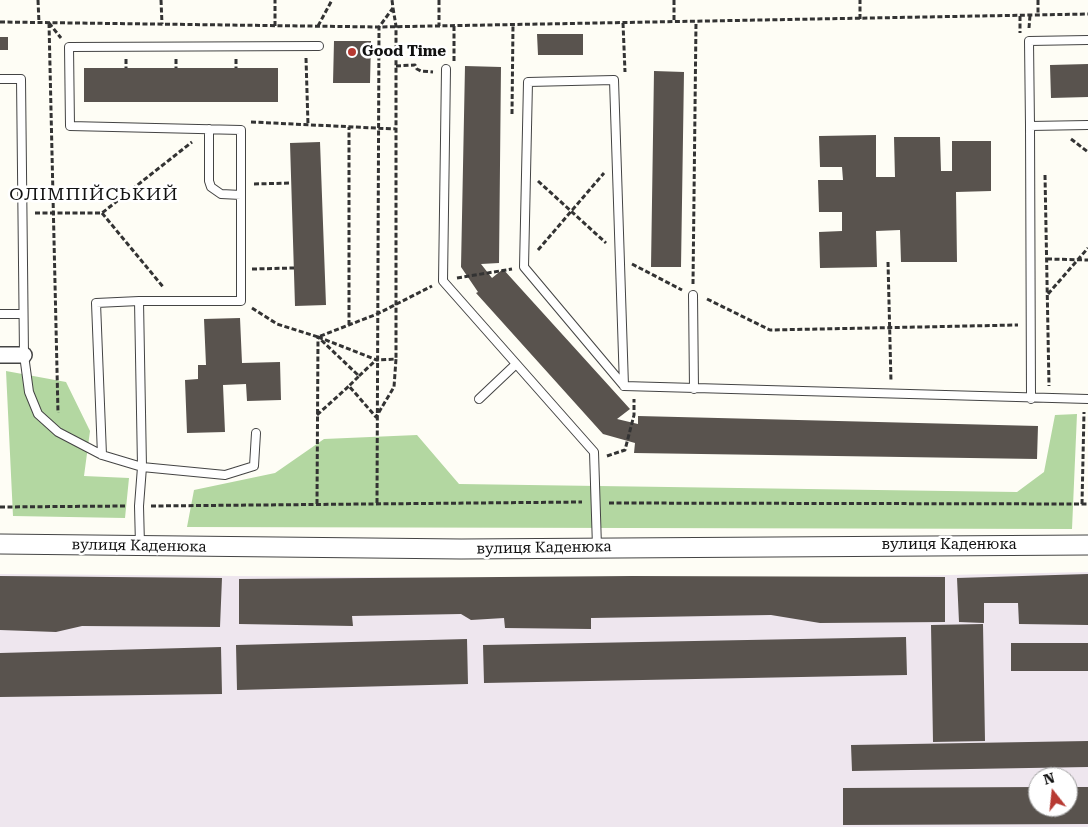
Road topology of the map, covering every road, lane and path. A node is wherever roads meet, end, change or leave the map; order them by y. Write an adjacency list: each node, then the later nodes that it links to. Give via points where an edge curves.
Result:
1 (38, 0): 17 (path)
2 (161, 0): 19 (path)
3 (275, 0): 21 (path)
4 (332, 0): 22 (path)
5 (392, 0): 10 (path)
6 (439, 0): 24 (path)
7 (674, 0): 15 (path)
8 (860, 0): 13 (path)
9 (1038, 0): 12 (path)
10 (392, 8): 23 (path); 25 (path)
11 (1088, 14): 12 (path)
12 (1038, 15): 13 (path)
13 (860, 19): 16 (path)
14 (0, 22): 17 (path)
15 (674, 22): 16 (path); 20 (path)
16 (696, 22): 67 (path)
17 (39, 23): 18 (path)
18 (49, 23): 19 (path); 52 (path)
19 (162, 24): 21 (path)
20 (513, 25): 24 (path); 33 (path)
21 (275, 26): 22 (path)
22 (318, 26): 25 (path)
23 (396, 26): 24 (path); 25 (path); 40 (path)
24 (439, 26)
25 (379, 27): 38 (path)
26 (1088, 40): 36 (lane, via 1029,41)
27 (319, 46): 39 (lane, via 69,47 70,126)
28 (168, 55): 29 (path)
29 (176, 55)
30 (306, 64): 34 (path)
31 (446, 68): 66 (lane)
32 (0, 79): 73 (lane, via 21,79)
33 (512, 122)
34 (308, 125): 37 (path); 41 (path, via 240,122)
35 (1088, 125): 36 (lane)
36 (1030, 126): 76 (lane)
37 (349, 127): 38 (path); 75 (path)
38 (378, 128): 40 (path); 74 (path)
39 (209, 129): 41 (lane); 49 (lane, via 208,181 221,194); 51 (path)
40 (396, 129): 81 (path)
41 (241, 130): 48 (lane)
42 (1069, 138): 43 (path)
43 (1088, 152)
44 (526, 170): 50 (path); 55 (lane, via 528,82 614,80); 61 (lane)
45 (1045, 173): 57 (path)
46 (607, 179): 50 (path, via 607,170)
47 (291, 183): 48 (path)
48 (241, 184): 49 (lane)
49 (241, 195): 63 (lane)
50 (571, 211): 53 (path, via 610,246); 61 (path)
51 (102, 213): 52 (path); 70 (path)
52 (54, 214): 97 (path)
53 (609, 236)
54 (1088, 248): 58 (path)
55 (620, 256): 67 (path); 86 (lane)
56 (510, 259): 64 (path)
57 (1047, 260): 58 (path); 68 (path)
58 (1078, 260): 59 (path); 68 (path)
59 (1088, 260)
60 (888, 262): 77 (path)
61 (524, 266): 64 (path); 86 (lane)
62 (294, 268): 63 (path)
63 (241, 269): 71 (lane)
64 (510, 269): 65 (path); 66 (path)
65 (517, 276)
66 (443, 281): 74 (path); 83 (lane)
67 (693, 295): 77 (path, via 715,301 770,330); 88 (lane)
68 (1048, 295): 92 (path)
69 (139, 301): 70 (lane); 99 (lane, via 96,303); 101 (lane)
70 (174, 301): 71 (lane)
71 (241, 301): 78 (path, via 276,324)
72 (0, 314): 73 (lane)
73 (23, 314): 80 (lane)
74 (377, 314): 75 (path); 82 (path)
75 (350, 325): 78 (path)
76 (1031, 325): 77 (path); 91 (lane)
77 (889, 327): 89 (path)
78 (318, 338): 82 (path); 84 (path); 95 (path)
79 (0, 355): 80 (street)
80 (24, 355): 97 (lane, via 29,392 38,414)
81 (396, 359): 82 (path); 96 (path, via 394,387)
82 (377, 360): 84 (path); 96 (path)
83 (516, 364): 90 (lane); 100 (lane, via 594,452)
84 (359, 376): 85 (path)
85 (349, 386): 95 (path); 96 (path)
86 (624, 386): 87 (lane)
87 (635, 387): 88 (lane); 100 (path, via 634,415 625,450)
88 (694, 389): 89 (lane)
89 (891, 395): 91 (lane)
90 (479, 399)
91 (1031, 399): 92 (lane)
92 (1049, 399): 93 (lane)
93 (1088, 399)
94 (1084, 408): 105 (path)
95 (317, 415): 104 (path)
96 (376, 417): 102 (path)
97 (58, 432): 99 (lane)
98 (256, 433): 101 (lane, via 254,466 225,475)
99 (102, 455): 101 (lane)
100 (595, 460): 103 (lane)
101 (142, 468): 107 (lane)
102 (377, 503): 103 (path); 104 (path)
103 (597, 503): 105 (path); 112 (lane)
104 (317, 504): 107 (path)
105 (1082, 504): 106 (path)
106 (1088, 504)
107 (139, 506): 108 (path); 110 (lane)
108 (0, 507)
109 (0, 544): 110 (street, вулиця Каденюка)
110 (140, 545): 112 (street, вулиця Каденюка)
111 (1088, 545): 112 (street, вулиця Каденюка)
112 (597, 547)

